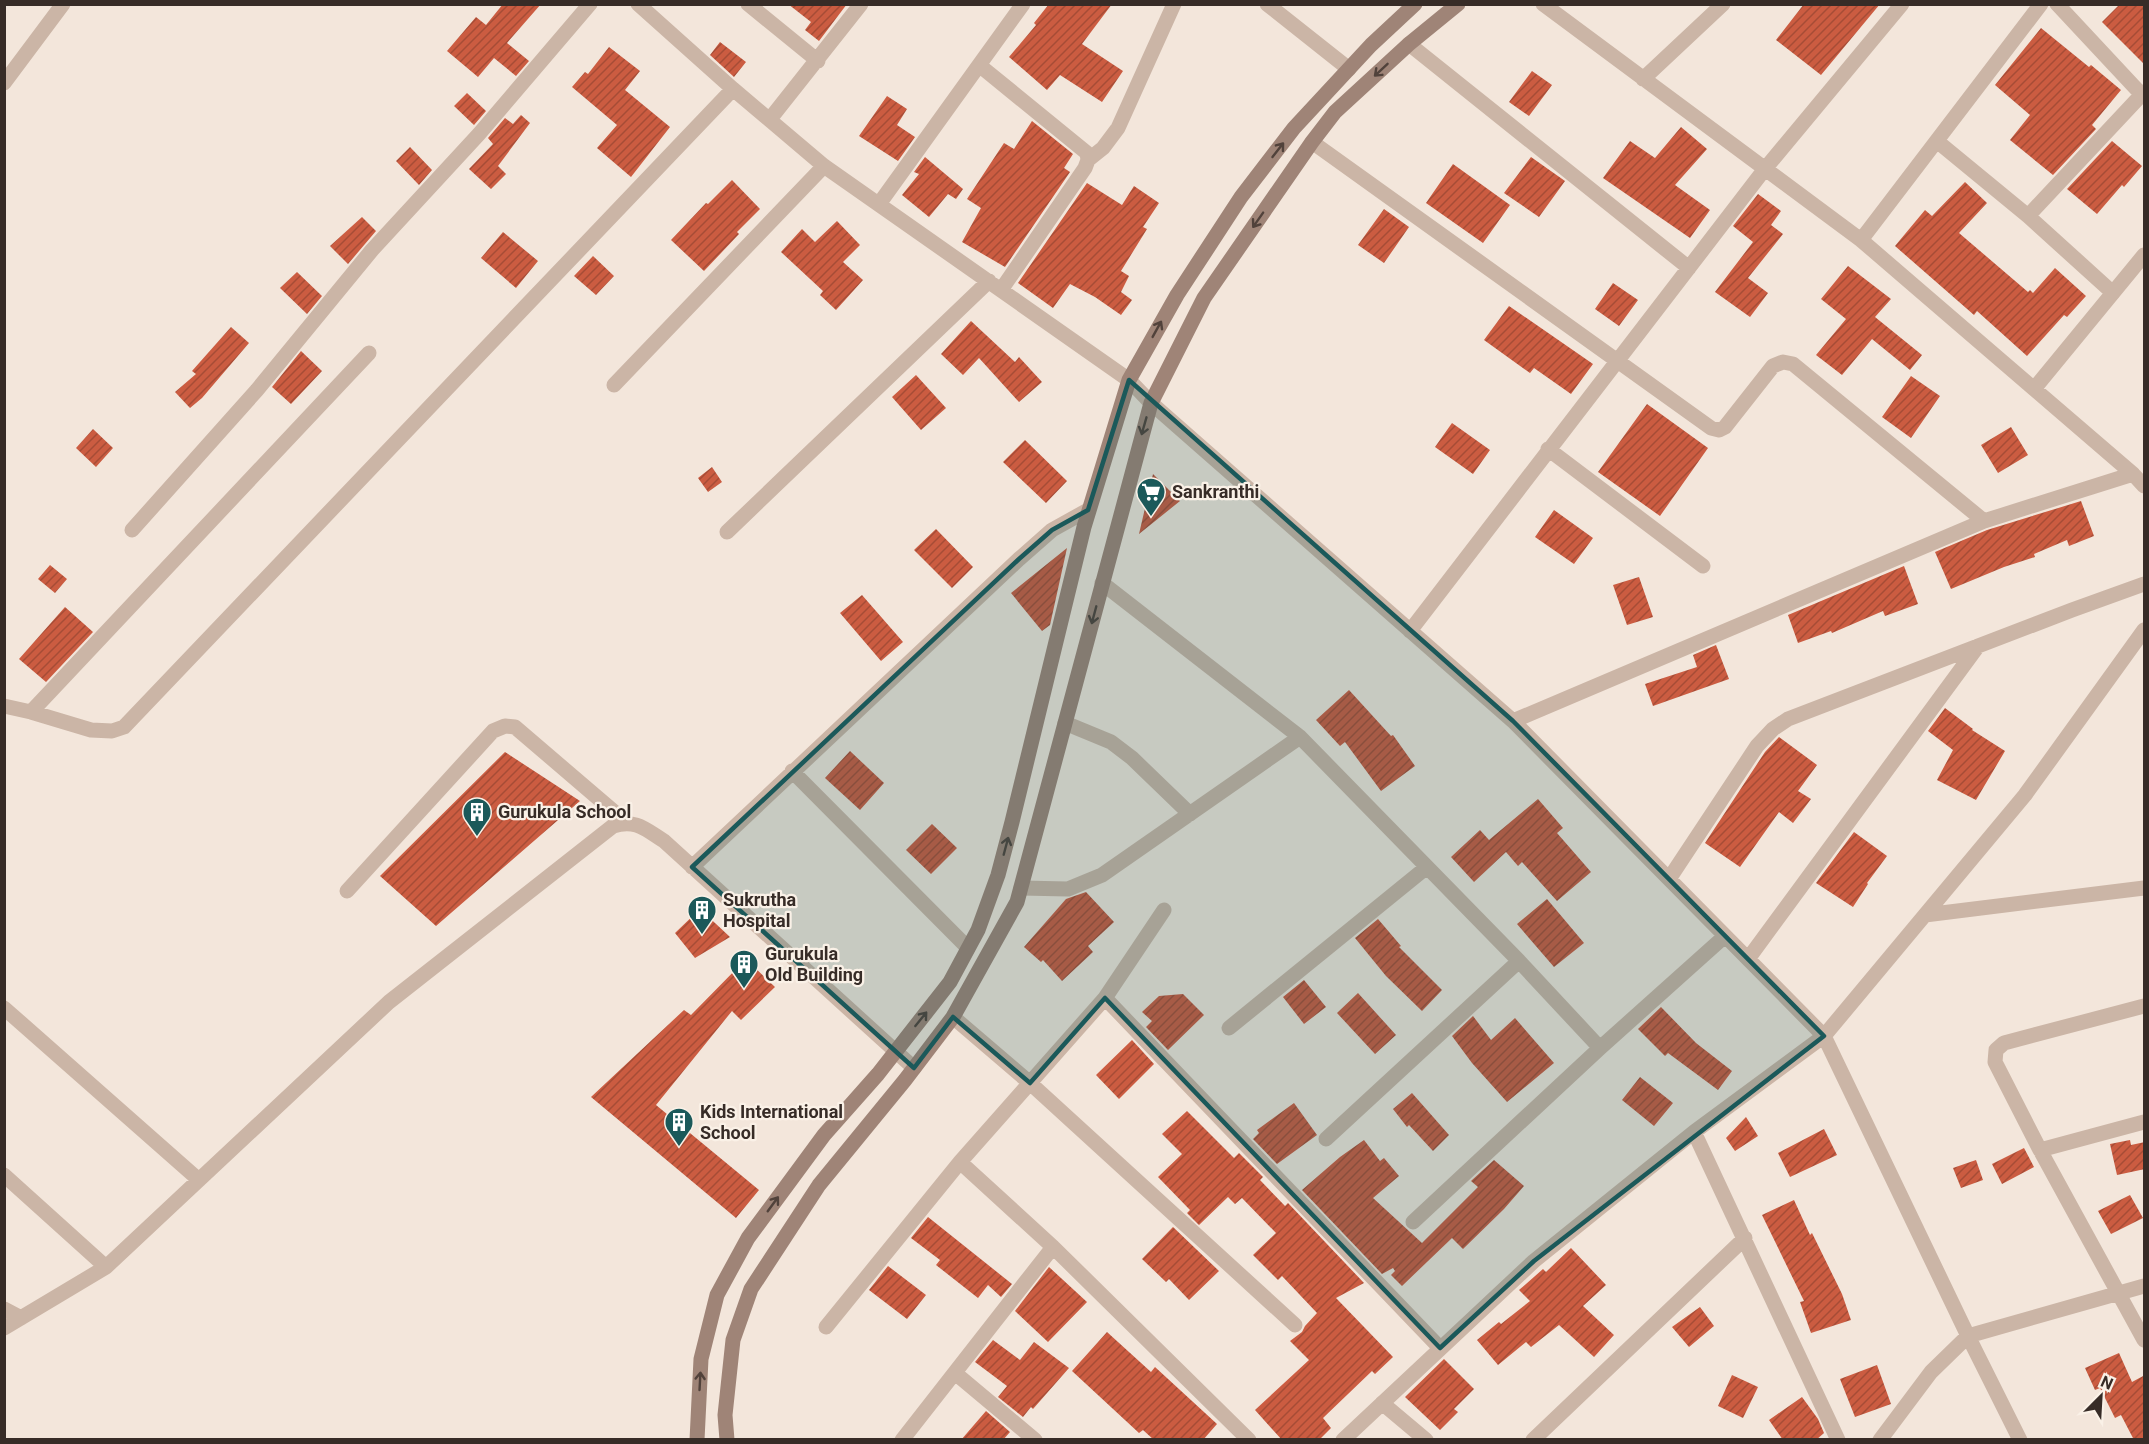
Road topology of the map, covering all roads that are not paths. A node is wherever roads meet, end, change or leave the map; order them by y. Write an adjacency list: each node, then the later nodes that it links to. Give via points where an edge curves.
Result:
1 (63, 4): 21 (street)
2 (590, 4): 48 (street, via 479,134 372,250 257,390)
3 (638, 4): 22 (street)
4 (748, 4): 17 (street)
5 (861, 4): 17 (street)
6 (1023, 4): 18 (street)
7 (1174, 4): 27 (street, via 1118,128)
8 (1267, 4): 19 (street)
9 (1414, 4): 19 (street)
10 (1458, 4): 16 (street)
11 (1543, 4): 20 (street)
12 (1723, 4): 20 (street)
13 (1902, 4): 29 (street)
14 (2041, 4): 26 (street)
15 (2057, 4): 23 (street)
16 (1409, 44): 25 (street, one-way to 25, via 1335,112); 34 (street)
17 (818, 61): 24 (street)
18 (979, 65): 27 (street, via 1086,153); 30 (street)
19 (1349, 69): 39 (street, one-way to 19, via 1176,295 1241,197 1294,128)
20 (1643, 79): 29 (street)
21 (4, 83)
22 (732, 89): 24 (street); 57 (street, via 124,727 91,730)
23 (2143, 94): 31 (street)
24 (770, 119): 28 (street)
25 (1312, 142): 38 (street); 42 (street, one-way to 42, via 1204,298)
26 (1938, 142): 31 (street); 32 (street)
27 (1088, 160): 35 (street)
28 (824, 166): 30 (street); 40 (street)
29 (1764, 170): 32 (street); 34 (street)
30 (879, 204): 35 (street)
31 (2028, 216): 36 (street)
32 (1861, 240): 41 (street)
33 (2145, 255): 36 (street)
34 (1689, 268): 38 (street)
35 (995, 286): 39 (street); 49 (street)
36 (2113, 293): 41 (street)
37 (369, 353): 57 (street)
38 (1616, 361): 43 (street); 47 (street, via 1719,430 1773,366 1793,364)
39 (1129, 380): 42 (street); 46 (street)
40 (614, 385)
41 (2034, 389): 44 (street)
42 (1151, 403): 51 (street, one-way to 51); 54 (street)
43 (1548, 449): 50 (street); 54 (street)
44 (2133, 474): 45 (street); 47 (street)
45 (2145, 486)
46 (1088, 510): 61 (street, via 1052,530 1019,559); 73 (street, one-way to 46, via 998,875)
47 (1984, 521): 58 (street)
48 (132, 531)
49 (727, 532)
50 (1703, 566)
51 (1102, 584): 59 (street, one-way to 59); 60 (street)
52 (2145, 584): 55 (street)
53 (2145, 630): 71 (street, via 2025,795)
54 (1410, 631): 58 (street)
55 (1978, 646): 66 (street, via 1805,712 1773,729 1757,746); 74 (street)
56 (4, 706): 57 (street)
57 (31, 712)
58 (1513, 722): 66 (street)
59 (1065, 723): 62 (street, via 1111,742); 67 (street)
60 (1300, 737): 62 (street); 65 (street)
61 (792, 771): 64 (street); 73 (street)
62 (1190, 814): 67 (street, via 1102,875 1068,889)
63 (626, 822): 64 (street, via 641,826 664,841); 69 (street, via 515,727 505,726 493,731); 92 (street, via 613,826 389,1002)
64 (692, 867): 83 (street)
65 (1427, 867): 75 (street); 80 (street)
66 (1669, 879): 72 (street)
67 (1021, 888): 79 (street)
68 (2145, 888): 71 (street)
69 (347, 891)
70 (1164, 910): 76 (street)
71 (1925, 915): 81 (street)
72 (1725, 936): 74 (street); 82 (street)
73 (968, 948): 83 (street, one-way to 73, via 950,982)
74 (1748, 960): 81 (street)
75 (1519, 961): 82 (street); 88 (street)
76 (1105, 998): 85 (street); 106 (street)
77 (2145, 1006): 89 (street, via 2004,1043 1996,1050 1995,1062)
78 (4, 1008): 92 (street)
79 (953, 1017): 84 (street); 85 (street)
80 (1228, 1028)
81 (1824, 1036): 87 (street); 104 (street)
82 (1600, 1048): 93 (street)
83 (895, 1051): 84 (street); 109 (street, one-way to 83, via 701,1359 717,1295 748,1238 824,1135)
84 (914, 1068): 110 (street, via 819,1185 751,1289 733,1340 725,1415)
85 (1030, 1083): 90 (street); 101 (street)
86 (2145, 1122): 89 (street)
87 (1694, 1132): 94 (street); 106 (street, via 1534,1261)
88 (1326, 1139)
89 (2040, 1150): 98 (street)
90 (960, 1162): 95 (street); 102 (street)
91 (4, 1175): 96 (street)
92 (199, 1180): 96 (street)
93 (1413, 1222)
94 (1745, 1238): 116 (street); 117 (street)
95 (1053, 1247): 107 (street); 113 (street)
96 (106, 1267): 100 (street)
97 (2145, 1286): 98 (street)
98 (2119, 1293): 104 (street); 105 (street)
99 (4, 1310): 100 (street)
100 (21, 1318): 103 (street)
101 (1295, 1325)
102 (826, 1327)
103 (4, 1328)
104 (1968, 1336): 118 (street, via 1931,1372); 119 (street)
105 (2145, 1340)
106 (1440, 1348): 108 (street)
107 (955, 1373): 111 (street); 112 (street)
108 (1382, 1403): 114 (street); 115 (street)
109 (697, 1440)
110 (727, 1440)
111 (902, 1440)
112 (1035, 1440)
113 (1249, 1440)
114 (1343, 1440)
115 (1426, 1440)
116 (1533, 1440)
117 (1838, 1440)
118 (1880, 1440)
119 (2020, 1440)

